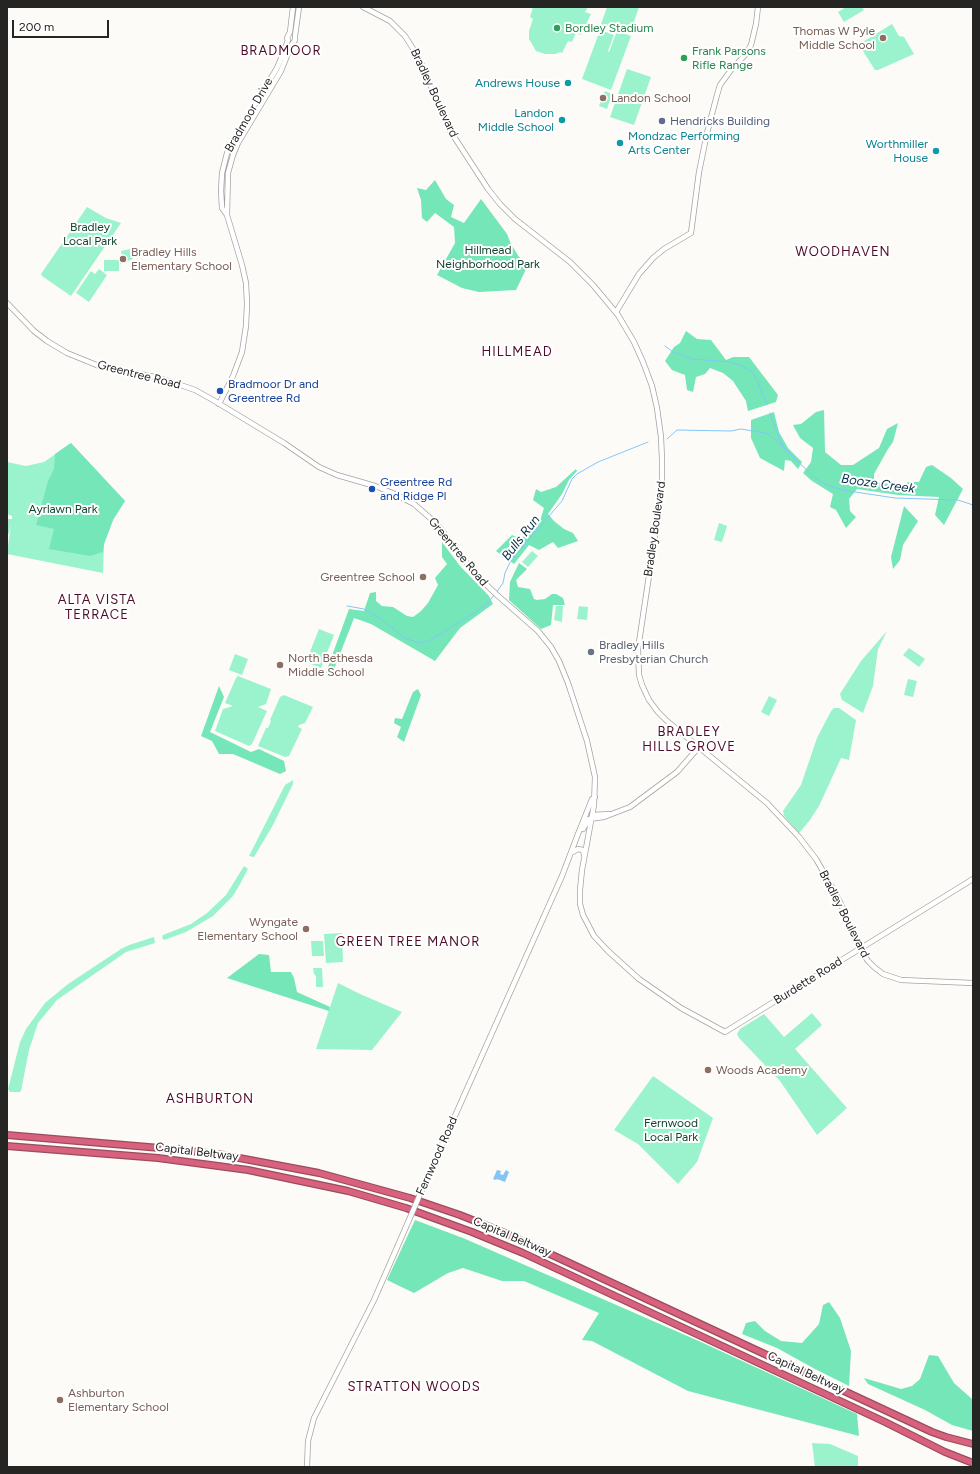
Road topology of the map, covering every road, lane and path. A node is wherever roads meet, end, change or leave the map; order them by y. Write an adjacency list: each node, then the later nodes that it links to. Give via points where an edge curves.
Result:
1 (293, 7): 5 (street, Bradmoor Drive)
2 (299, 7): 5 (street, via 295,40)
3 (363, 7): 7 (street, Bradley Boulevard, via 390,22 410,42 449,129 496,199 515,219 579,270)
4 (758, 7): 7 (street, via 751,45 720,85 717,95 699,172 691,232 653,258 636,278)
5 (290, 39): 8 (street, Bradmoor Drive, via 233,141 222,172 222,208 227,215 244,273 247,313 239,360)
6 (7, 303): 8 (street, Greentree Road, via 38,334 73,356 99,366 171,382 195,390)
7 (616, 312): 9 (street, Bradley Boulevard, via 634,342 648,376 657,408 662,444 661,493 638,644 639,675 654,708)
8 (219, 404): 10 (street, Greentree Road, via 324,470 381,488 414,504 442,528 475,574 538,631 550,646 567,680 589,747 595,777)
9 (699, 747): 11 (street, via 661,785 630,806 604,817); 17 (street, Bradley Boulevard, via 767,803 799,837 831,885)
10 (595, 797): 11 (street, Greentree Road); 12 (street, Fernwood Road)
11 (593, 816): 12 (street); 13 (street, Fernwood Road, via 586,822); 15 (street, Greentree Road)
12 (584, 818): 13 (street, Fernwood Road)
13 (574, 846): 14 (street, Fernwood Road)
14 (571, 854): 15 (street, via 581,849); 24 (street, Fernwood Road, bridge, via 374,1300 314,1418 308,1441)
15 (584, 856): 19 (street, Greentree Road, via 580,897 583,916 594,936 650,988)
16 (973, 879): 17 (street, Burdette Road)
17 (860, 948): 18 (street, Bradley Boulevard, via 874,967 892,977 910,981); 19 (street, Burdette Road)
18 (973, 982)
19 (725, 1032)
20 (7, 1135): 22 (highway, Capital Beltway, via 225,1155 319,1173 410,1198 505,1233 932,1432)
21 (7, 1146): 23 (highway, Capital Beltway, via 158,1158 248,1170 342,1190 406,1208 524,1253)
22 (973, 1444)
23 (973, 1463)
24 (306, 1467)

